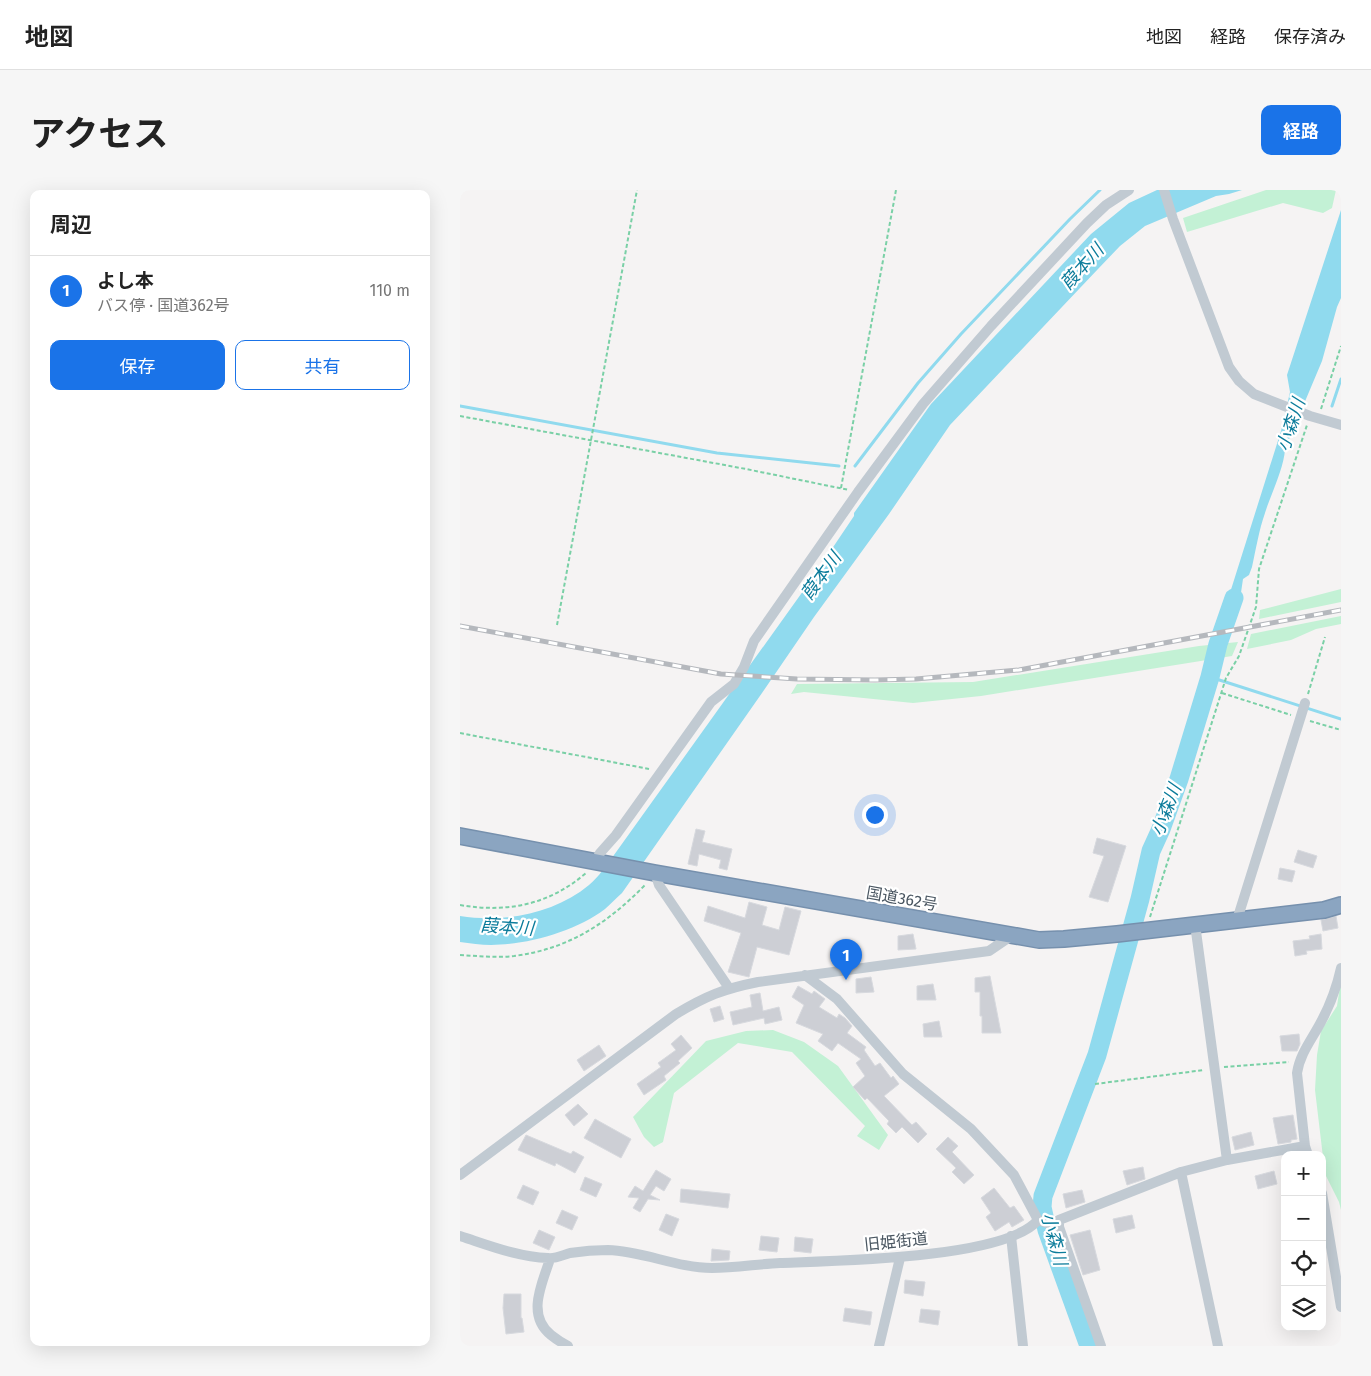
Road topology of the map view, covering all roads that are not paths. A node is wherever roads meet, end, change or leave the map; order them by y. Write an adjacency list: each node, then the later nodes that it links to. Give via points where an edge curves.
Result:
1 (1129, 190): 6 (street, via 1087,223 922,404 754,641 734,684 711,702)
2 (1164, 190): 3 (street, via 1229,367 1254,394)
3 (1341, 425)
4 (1302, 711): 9 (street)
5 (460, 836): 6 (highway, 国道362号)
6 (594, 865): 7 (highway, 国道362号)
7 (652, 872): 11 (highway, 国道362号); 14 (street)
8 (1341, 905): 9 (highway, 国道362号, via 1324,910)
9 (1237, 920): 10 (highway, 国道362号)
10 (1195, 924): 11 (highway, 国道362号, via 1146,924 1117,934 1064,939); 17 (street)
11 (1011, 936): 13 (street, via 990,951)
12 (1341, 968): 15 (street, via 1338,984 1322,1021 1299,1061 1297,1073)
13 (805, 975): 14 (street); 21 (street, via 837,999 903,1074 971,1129 1014,1175)
14 (729, 988): 19 (street, via 676,1014)
15 (1307, 1151)
16 (1281, 1154): 17 (street)
17 (1228, 1160): 18 (street)
18 (1181, 1172): 22 (street, via 1063,1218 1059,1220); 32 (street)
19 (460, 1175)
20 (1322, 1196): 27 (street)
21 (1038, 1220): 22 (street); 24 (street, 旧姫街道, via 1032,1227)
22 (1059, 1227): 31 (street)
23 (460, 1236): 26 (street, 旧姫街道, via 512,1252)
24 (1011, 1236): 25 (street, 旧姫街道, via 978,1246); 30 (street)
25 (900, 1258): 26 (street, 旧姫街道, via 711,1268 610,1250 583,1251); 29 (street)
26 (550, 1259): 28 (street, via 537,1312 541,1325)
27 (1341, 1307)
28 (568, 1346)
29 (879, 1346)
30 (1023, 1346)
31 (1101, 1346)
32 (1218, 1346)

